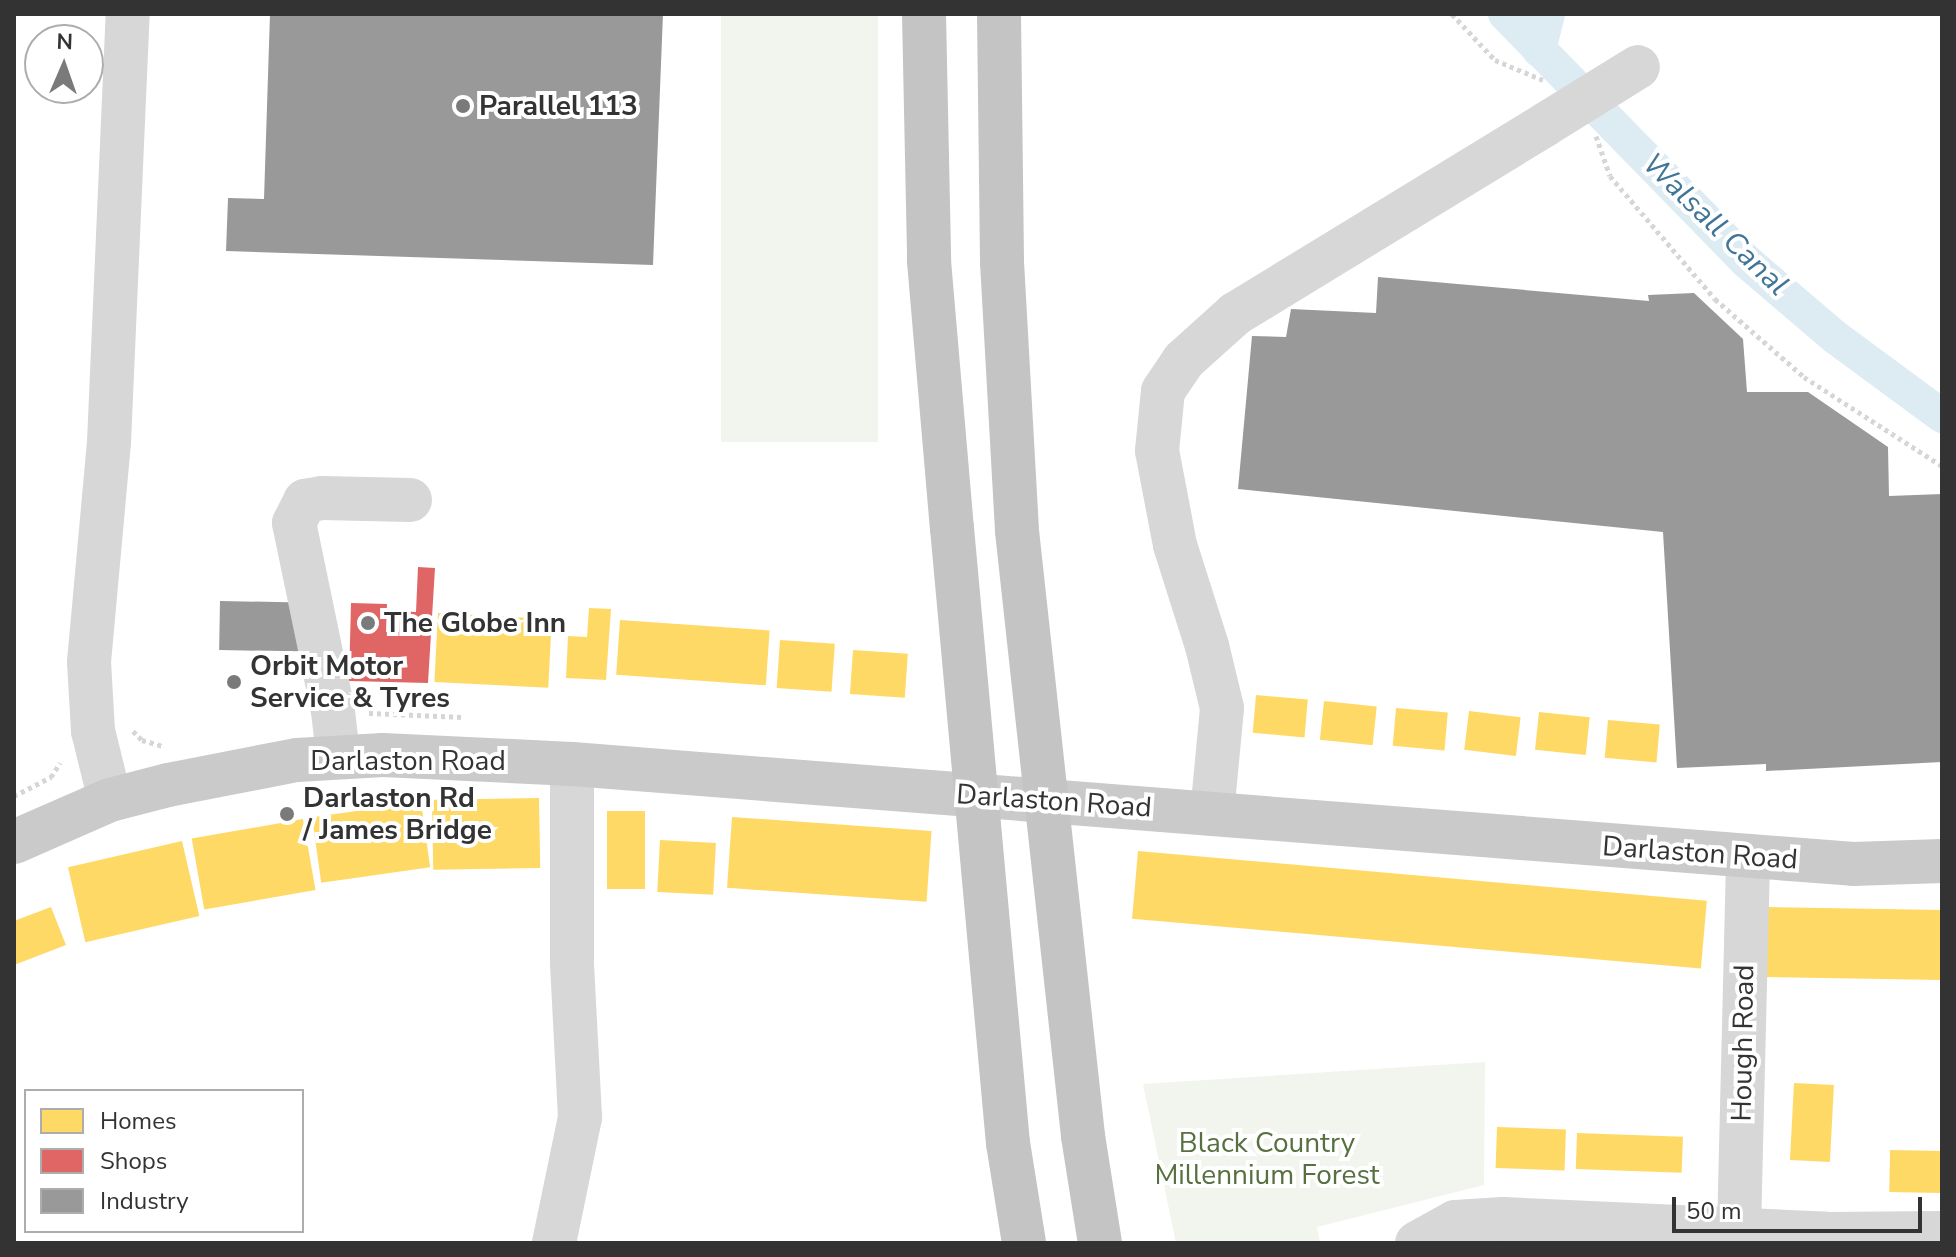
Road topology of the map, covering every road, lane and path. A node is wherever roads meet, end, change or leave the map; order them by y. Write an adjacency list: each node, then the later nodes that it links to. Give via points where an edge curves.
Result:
1 (128, 14): 12 (street, via 109,442 89,662 93,731)
2 (924, 14): 21 (highway, bridge, via 929,261 1008,1143)
3 (999, 14): 22 (highway, bridge, via 1002,262 1017,531 1083,1136)
4 (1452, 14): 6 (path, via 1495,60)
5 (1638, 67): 6 (street, bridge)
6 (1547, 103): 13 (street, via 1235,314 1184,360 1163,391 1157,451 1175,545 1222,708)
7 (1594, 131): 8 (path, via 1610,176 1715,299 1804,377)
8 (1942, 466)
9 (410, 500): 10 (street, via 305,501 294,523)
10 (338, 755): 11 (main road, Darlaston Road); 12 (main road, Darlaston Road)
11 (572, 764): 13 (main road, Darlaston Road); 20 (street, via 572,962 580,1117)
12 (110, 800): 14 (main road, Darlaston Road)
13 (1212, 814): 15 (main road, Darlaston Road)
14 (14, 842)
15 (1748, 856): 16 (main road, Darlaston Road, via 1853,864); 17 (street, Hough Road)
16 (1942, 861)
17 (1739, 1230): 19 (street); 23 (street, via 1503,1219 1455,1222)
18 (1942, 1233): 19 (street)
19 (1827, 1238)
20 (554, 1243)
21 (1024, 1243)
22 (1100, 1243)
23 (1417, 1243)

